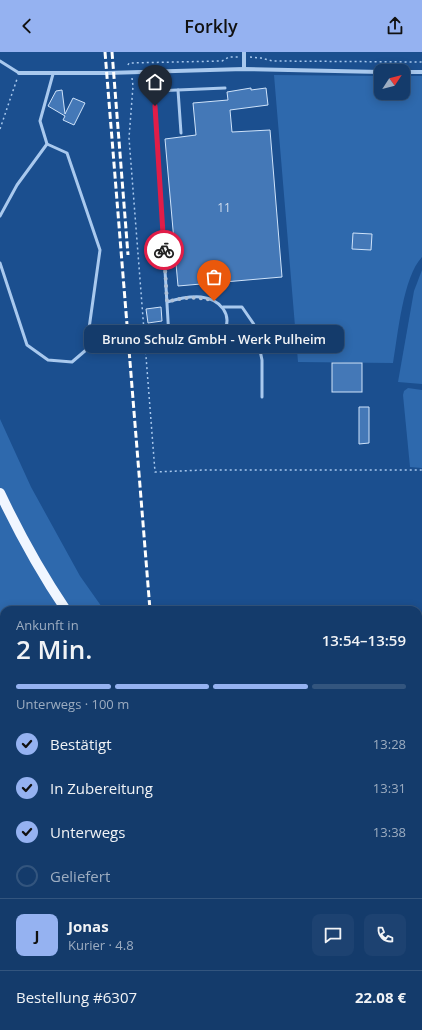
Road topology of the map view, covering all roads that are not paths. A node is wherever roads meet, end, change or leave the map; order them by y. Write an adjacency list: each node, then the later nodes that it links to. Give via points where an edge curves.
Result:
1 (244, 52): 3 (street)
2 (0, 61): 8 (lane)
3 (244, 69): 4 (street); 5 (street)
4 (153, 71): 9 (street); 12 (lane)
5 (374, 72)
6 (410, 72): 7 (street)
7 (422, 72)
8 (19, 73): 9 (street)
9 (53, 74): 14 (lane, via 40,121)
10 (225, 88): 11 (lane)
11 (178, 90): 12 (lane); 13 (lane)
12 (154, 91): 17 (lane)
13 (181, 133)
14 (47, 144): 15 (lane, via 17,185); 16 (lane, via 67,153 100,250 86,350 72,362 48,360 27,345)
15 (0, 216)
16 (0, 263)
17 (167, 302): 18 (lane, via 179,298 200,297 214,301); 18 (lane, via 169,337 172,345 180,348 207,346 217,342 226,328 227,317)
18 (222, 308): 19 (lane, via 242,307 255,326 262,360)
19 (262, 397)
20 (0, 493): 21 (main road, via 14,524)
21 (63, 606)

